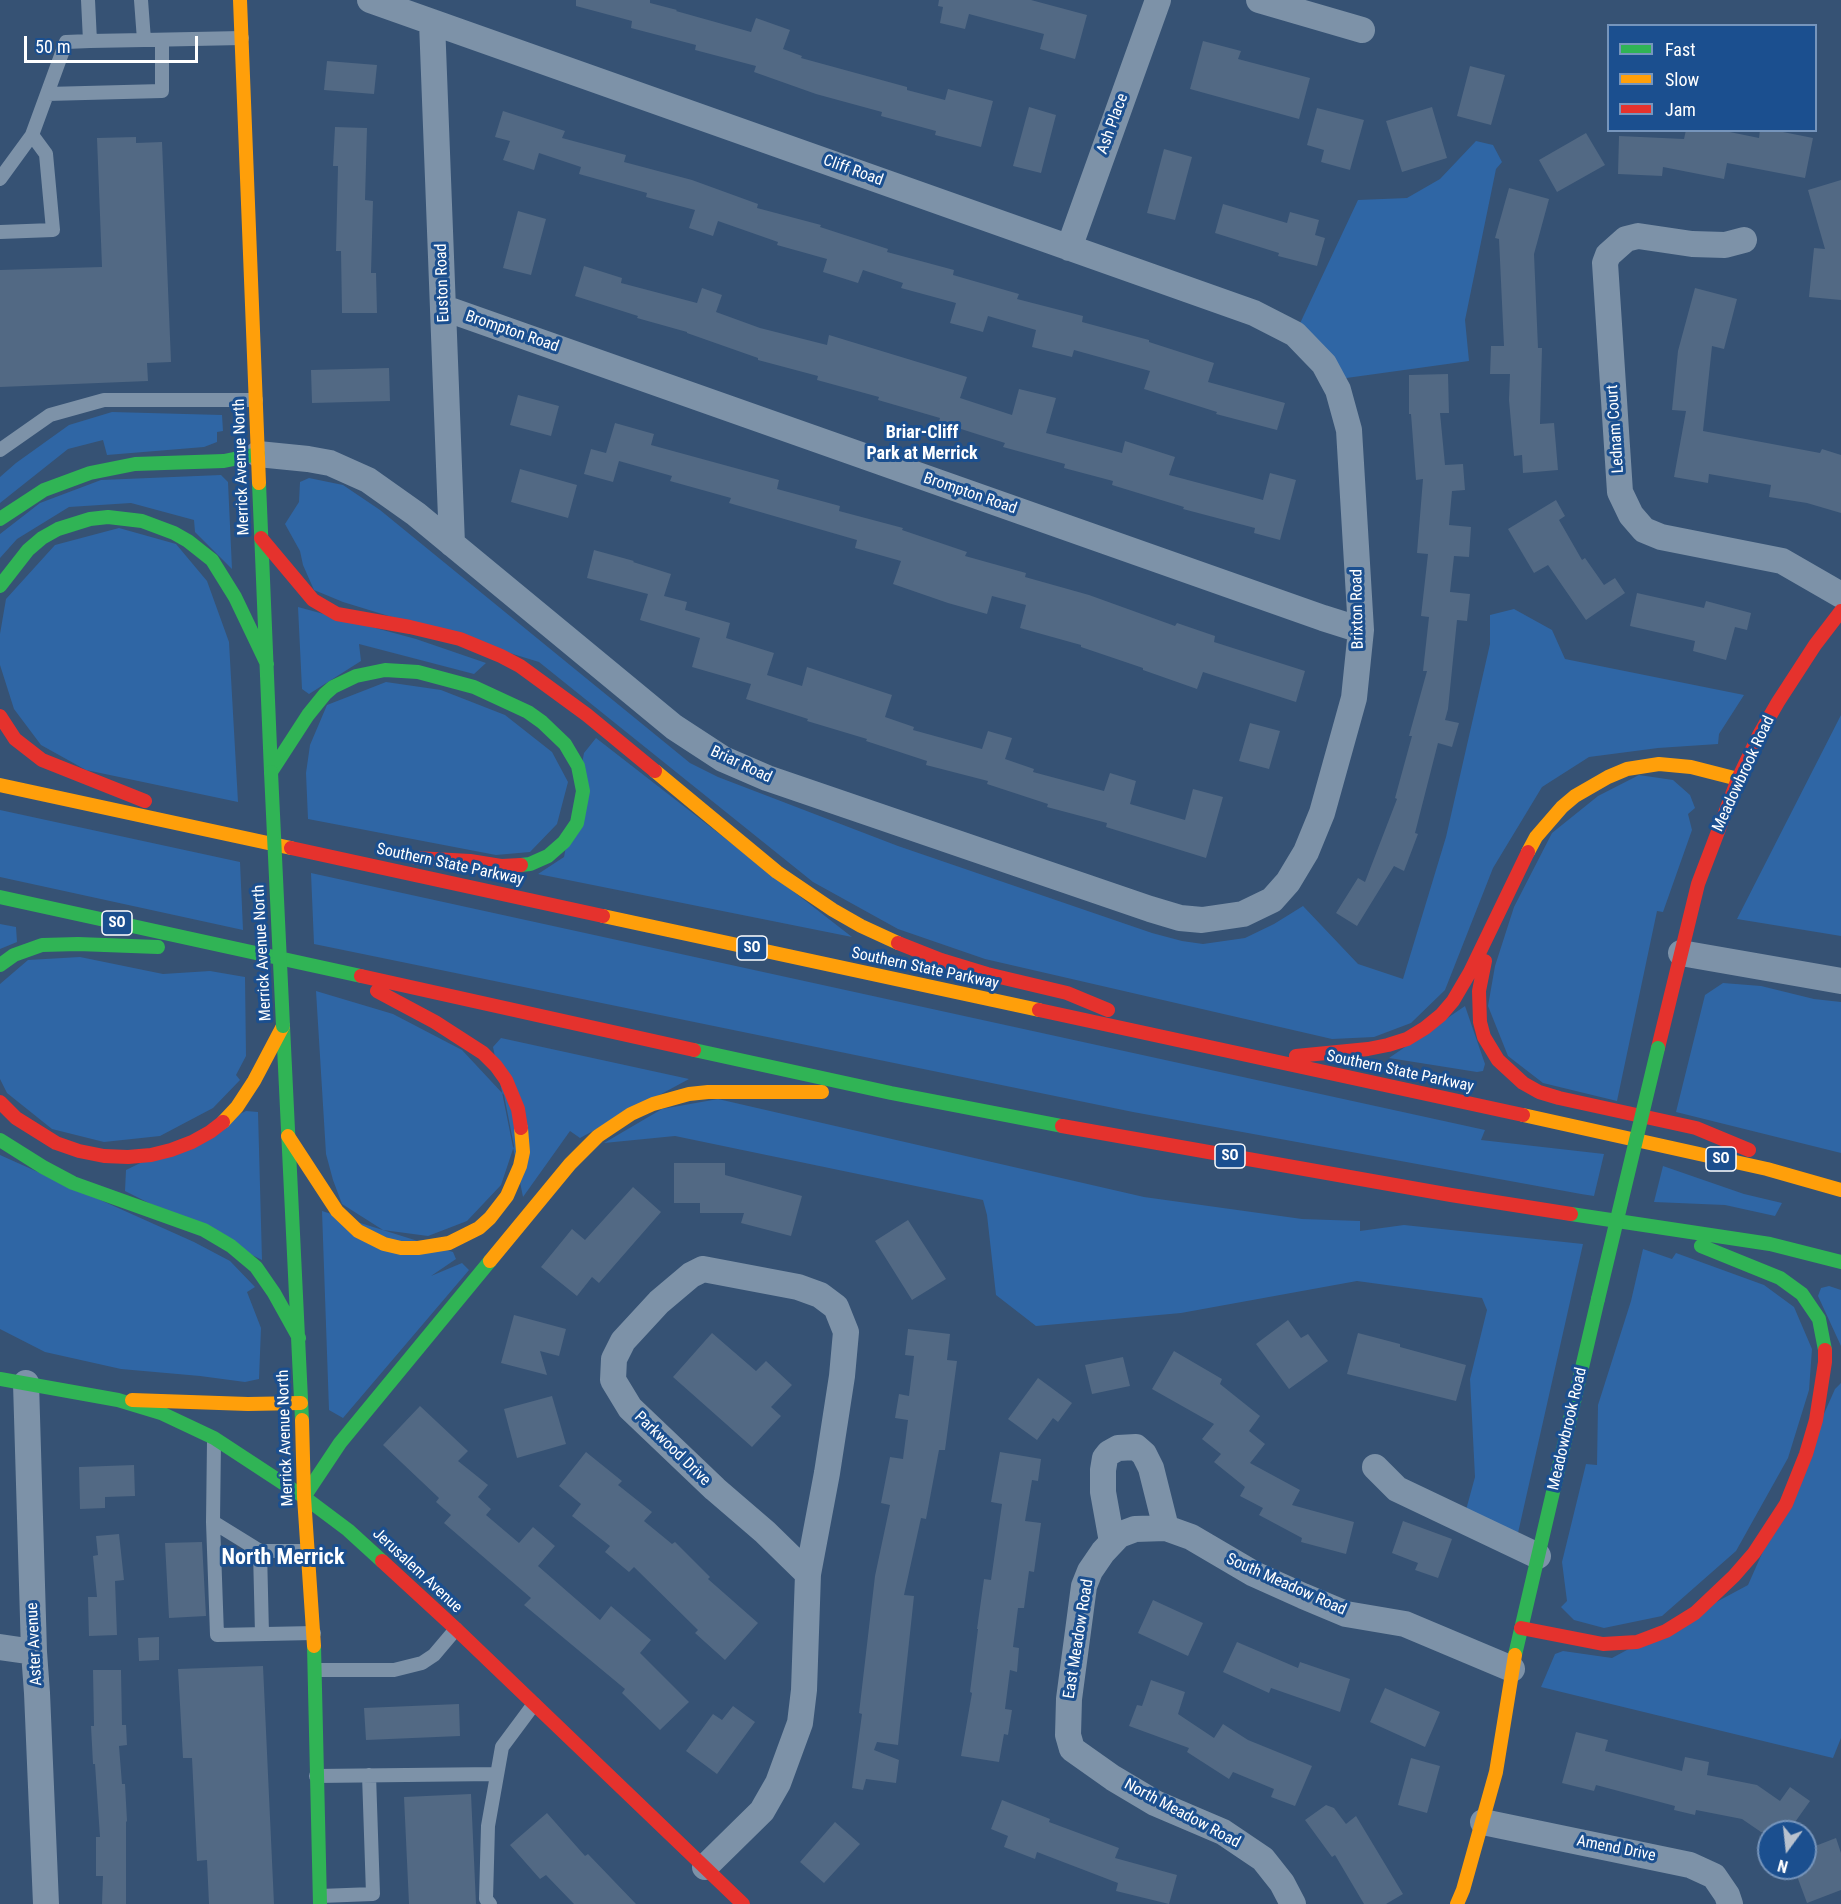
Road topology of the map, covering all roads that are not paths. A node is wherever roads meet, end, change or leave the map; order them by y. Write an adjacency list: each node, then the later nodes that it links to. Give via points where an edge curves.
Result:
1 (88, 0): 12 (lane)
2 (141, 0): 10 (lane)
3 (240, 0): 9 (main road, Merrick Avenue North)
4 (370, 0): 7 (street, Cliff Road)
5 (1158, 0): 18 (street, Ash Place)
6 (1259, 0): 8 (street)
7 (432, 22): 18 (street, Cliff Road); 19 (street, Euston Road)
8 (1362, 30)
9 (242, 38): 11 (lane); 21 (main road, Merrick Avenue North)
10 (144, 40): 11 (lane); 12 (lane)
11 (162, 40): 13 (lane, via 162,91)
12 (90, 41): 13 (lane, via 66,42)
13 (47, 94): 14 (lane)
14 (32, 135): 15 (lane); 16 (lane, via 46,154 52,230)
15 (0, 179)
16 (0, 232)
17 (1744, 240): 28 (street, Lednam Court, via 1725,245 1692,244 1638,236 1626,239 1608,255 1605,263 1620,492 1644,530 1661,537 1782,561)
18 (1069, 248): 20 (street, Cliff Road, via 1254,313 1294,334)
19 (444, 308): 26 (street, Euston Road); 30 (street, Brompton Road)
20 (1324, 364): 30 (street, Brixton Road, via 1338,390 1349,430)
21 (256, 400): 22 (lane, via 104,400 50,415); 23 (main road, Merrick Avenue North)
22 (0, 450)
23 (258, 454): 24 (main road, via 224,461 135,464 90,473 44,490); 25 (main road, Merrick Avenue North); 26 (street, Briar Road, via 330,463 368,480)
24 (0, 519)
25 (261, 538): 31 (main road, Merrick Avenue North); 47 (main road, via 313,600 337,614 460,639 520,666 587,715 777,872 861,926 952,964 1066,993)
26 (452, 544): 38 (street, Briar Road, via 674,727 744,769 1180,918 1202,920 1243,914 1272,900)
27 (0, 586): 31 (main road, via 28,550 58,529 108,517 141,521 174,532 212,560 235,597)
28 (1841, 595)
29 (1841, 611): 34 (main road, Meadowbrook Road, via 1778,702)
30 (1361, 630): 38 (street, Brixton Road, via 1354,698 1322,813)
31 (267, 664): 33 (main road, Merrick Avenue North)
32 (0, 716): 36 (main road, via 15,739 42,760)
33 (271, 772): 37 (main road, via 308,715 333,687 371,672 402,670 456,680 513,704 555,733 578,766 583,791 577,823 564,842 539,861 501,866); 46 (main road, Merrick Avenue North, bridge)
34 (1738, 779): 40 (main road, via 1691,766 1659,764 1627,770 1591,786 1562,807 1536,837); 42 (main road, Meadowbrook Road, via 1698,884)
35 (0, 785): 36 (main road, Southern State Parkway / SO)
36 (224, 834): 37 (main road, Southern State Parkway / SO)
37 (320, 854): 47 (main road, Southern State Parkway / SO)
38 (1288, 882)
39 (0, 897): 41 (main road, SO)
40 (1496, 919): 48 (main road, via 1458,994 1441,1015 1407,1039 1368,1049); 53 (main road, via 1479,991 1480,1022 1498,1060 1523,1083 1559,1098 1696,1128)
41 (234, 949): 43 (main road, via 60,944 28,949); 44 (main road, SO)
42 (1681, 953): 45 (street); 71 (main road, Meadowbrook Road, bridge)
43 (0, 965)
44 (335, 970): 49 (main road, SO); 51 (main road, via 456,1034 483,1053 506,1080 518,1109 523,1152 507,1196 479,1228 449,1243 401,1248 371,1239 346,1221)
45 (1841, 981)
46 (283, 1026): 50 (main road, via 237,1107 210,1132 171,1150 128,1157 79,1151 36,1132); 51 (main road, Merrick Avenue North)
47 (1185, 1042): 48 (main road, Southern State Parkway / SO)
48 (1263, 1059): 53 (main road, Southern State Parkway / SO, via 1744,1164)
49 (891, 1093): 54 (main road, SO, via 1282,1166); 65 (main road, via 689,1094 652,1104 614,1124 570,1164 340,1443)
50 (0, 1102)
51 (288, 1136): 56 (main road, Merrick Avenue North)
52 (0, 1140): 56 (main road, via 73,1183 204,1230 231,1246 256,1267)
53 (1841, 1190)
54 (1652, 1226): 55 (main road, SO, via 1770,1244); 62 (main road, via 1780,1278 1802,1294 1819,1319 1825,1347)
55 (1841, 1262)
56 (299, 1338): 61 (main road, Merrick Avenue North)
57 (0, 1379): 59 (main road, Jerusalem Avenue)
58 (1836, 1380): 62 (main road)
59 (26, 1383): 60 (main road, Jerusalem Avenue); 78 (street, Aster Avenue)
60 (117, 1400): 61 (main road); 63 (main road, Jerusalem Avenue, via 161,1413)
61 (301, 1403): 65 (main road, Merrick Avenue North)
62 (1816, 1420): 73 (main road, via 1797,1479 1771,1529 1713,1598 1680,1624 1651,1638 1620,1644)
63 (214, 1438): 65 (main road, Jerusalem Avenue); 66 (lane)
64 (1375, 1467): 71 (street, via 1397,1489)
65 (304, 1497): 70 (main road, Merrick Avenue North); 74 (main road, Jerusalem Avenue, via 348,1530)
66 (213, 1522): 69 (lane); 76 (lane, via 217,1635)
67 (1166, 1528): 68 (street, East Meadow Road, via 1135,1529); 68 (street, via 1144,1454 1136,1447 1118,1448 1105,1458 1103,1470); 79 (street, South Meadow Road, via 1191,1537 1254,1574 1346,1614 1405,1624)
68 (1112, 1542): 82 (street, East Meadow Road, via 1084,1586 1069,1699 1068,1735 1072,1749)
69 (260, 1551): 70 (lane); 76 (lane)
70 (308, 1551): 75 (main road, Merrick Avenue North)
71 (1538, 1556): 73 (main road, Meadowbrook Road)
72 (808, 1574): 72 (street, Parkwood Drive, via 827,1473 846,1332 836,1307 820,1295 798,1287 703,1269 659,1302 623,1341 614,1359 613,1380 630,1408); 87 (street, Parkwood Drive, via 800,1723 778,1782 762,1811)
73 (1521, 1628): 79 (main road, Meadowbrook Road)
74 (456, 1629): 80 (lane, via 423,1663 394,1670); 81 (main road, Jerusalem Avenue)
75 (314, 1633): 76 (lane); 80 (main road, Merrick Avenue North)
76 (262, 1634)
77 (0, 1647): 78 (street)
78 (34, 1652): 89 (street, Aster Avenue)
79 (1512, 1669): 86 (main road, Meadowbrook Road, via 1496,1772)
80 (316, 1670): 85 (main road, Merrick Avenue North)
81 (534, 1704): 83 (lane, via 502,1747); 87 (main road, Jerusalem Avenue)
82 (1085, 1759): 92 (street, North Meadow Road, via 1155,1803 1223,1832 1263,1859)
83 (497, 1774): 84 (lane); 90 (lane, via 488,1826 486,1899)
84 (369, 1775): 85 (lane); 88 (lane, via 373,1894)
85 (316, 1776): 88 (main road, Merrick Avenue North)
86 (1483, 1822): 93 (main road, Meadowbrook Road); 94 (street, Amend Drive, via 1690,1865 1714,1876)
87 (705, 1867): 91 (main road, Jerusalem Avenue)
88 (319, 1900)
89 (46, 1904)
90 (490, 1904)
91 (743, 1904)
92 (1293, 1904)
93 (1457, 1904)
94 (1730, 1904)

